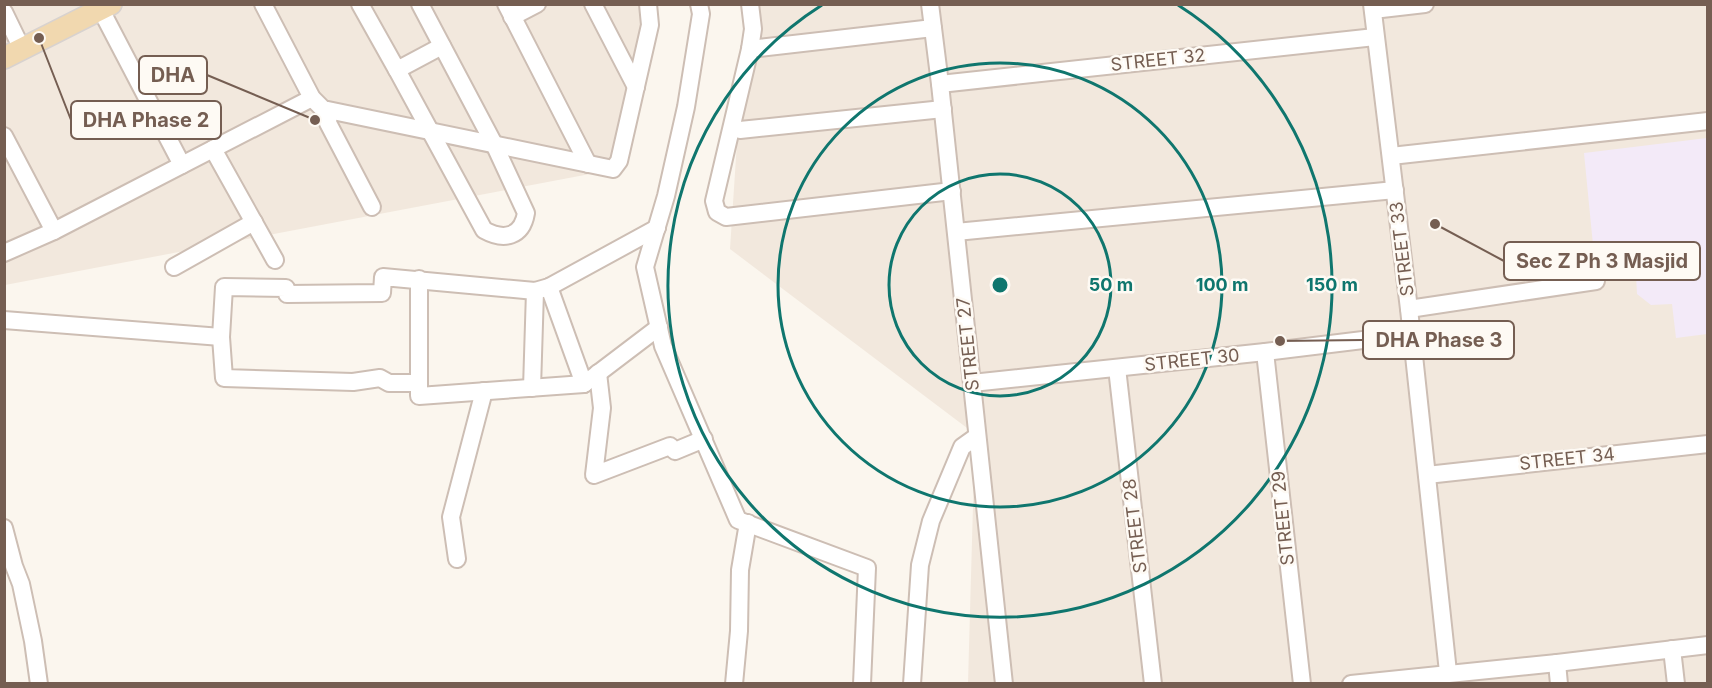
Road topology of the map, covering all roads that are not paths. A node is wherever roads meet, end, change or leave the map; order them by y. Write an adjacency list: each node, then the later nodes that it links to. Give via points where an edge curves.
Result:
1 (263, 4): 23 (street)
2 (420, 4): 17 (street)
3 (537, 4): 13 (street)
4 (593, 4): 22 (street)
5 (648, 4): 22 (street, via 650,25)
6 (699, 4): 39 (street, via 686,107)
7 (750, 4): 18 (street)
8 (930, 4): 15 (street, STREET 27)
9 (1425, 4): 12 (street)
10 (363, 5): 20 (street)
11 (106, 7): 19 (main road); 34 (street)
12 (1373, 7): 16 (street, STREET 33)
13 (509, 11): 33 (street)
14 (4, 12): 19 (street)
15 (933, 28): 18 (street); 21 (street, STREET 27)
16 (1376, 37): 21 (street, STREET 32); 32 (street, STREET 33)
17 (442, 46): 20 (street); 30 (street)
18 (750, 49): 27 (street)
19 (13, 54)
20 (397, 70): 28 (street)
21 (940, 84): 24 (street, STREET 27)
22 (636, 87): 33 (street, via 617,166 613,169)
23 (312, 98): 25 (street); 31 (street)
24 (943, 109): 27 (street, via 740,130); 36 (street, STREET 27)
25 (329, 111): 28 (street); 37 (street, via 328,123)
26 (1707, 121): 32 (street)
27 (733, 127): 36 (street, via 714,201 717,212 726,217)
28 (430, 131): 30 (street); 30 (street, via 484,230 505,237 518,231 526,213)
29 (4, 136): 40 (street)
30 (494, 144): 33 (street)
31 (213, 149): 34 (street); 38 (street)
32 (1391, 156): 35 (street, STREET 33)
33 (588, 164)
34 (182, 165): 40 (street)
35 (1395, 190): 41 (street); 48 (street, STREET 33)
36 (952, 191): 41 (street, STREET 27)
37 (372, 207)
38 (254, 222): 43 (street); 44 (street)
39 (657, 228): 47 (street); 50 (street, via 645,267)
40 (54, 231): 42 (street)
41 (956, 232): 57 (street, STREET 27)
42 (4, 253)
43 (275, 260)
44 (174, 267)
45 (419, 279): 47 (street); 52 (street, via 383,277 382,294 287,294 286,288 224,287); 56 (street)
46 (1596, 281): 48 (street)
47 (542, 289): 58 (street); 59 (street)
48 (1409, 309): 51 (street, STREET 33)
49 (4, 320): 52 (street)
50 (659, 327): 55 (street); 62 (street, via 663,346)
51 (1412, 334): 53 (street, STREET 30); 64 (street, STREET 33)
52 (221, 337): 56 (street, via 224,378 353,382 380,378 388,383)
53 (1265, 352): 54 (street, STREET 30); 78 (street, STREET 29)
54 (1117, 368): 57 (street, STREET 30); 77 (street, STREET 28)
55 (598, 373): 58 (street); 62 (street, via 602,408 594,475)
56 (419, 383): 60 (street, via 419,396)
57 (972, 383): 61 (street, STREET 27)
58 (584, 384): 59 (street)
59 (532, 388): 60 (street)
60 (484, 391): 67 (street, via 451,517)
61 (976, 437): 75 (street, via 962,447 932,521 920,565); 76 (street, STREET 27)
62 (704, 439): 65 (street, via 738,519)
63 (1707, 444): 64 (street, STREET 34)
64 (1427, 475): 71 (street, STREET 33)
65 (748, 523): 73 (street, via 740,570); 74 (street, via 867,568)
66 (4, 528): 72 (street, via 21,584)
67 (457, 560)
68 (1707, 645): 69 (street)
69 (1672, 649): 70 (street); 81 (street)
70 (1557, 663): 71 (street); 80 (street)
71 (1448, 672): 79 (street)
72 (39, 684)
73 (734, 684)
74 (862, 684)
75 (912, 684)
76 (1004, 684)
77 (1153, 684)
78 (1302, 684)
79 (1351, 684)
80 (1559, 684)
81 (1676, 684)

